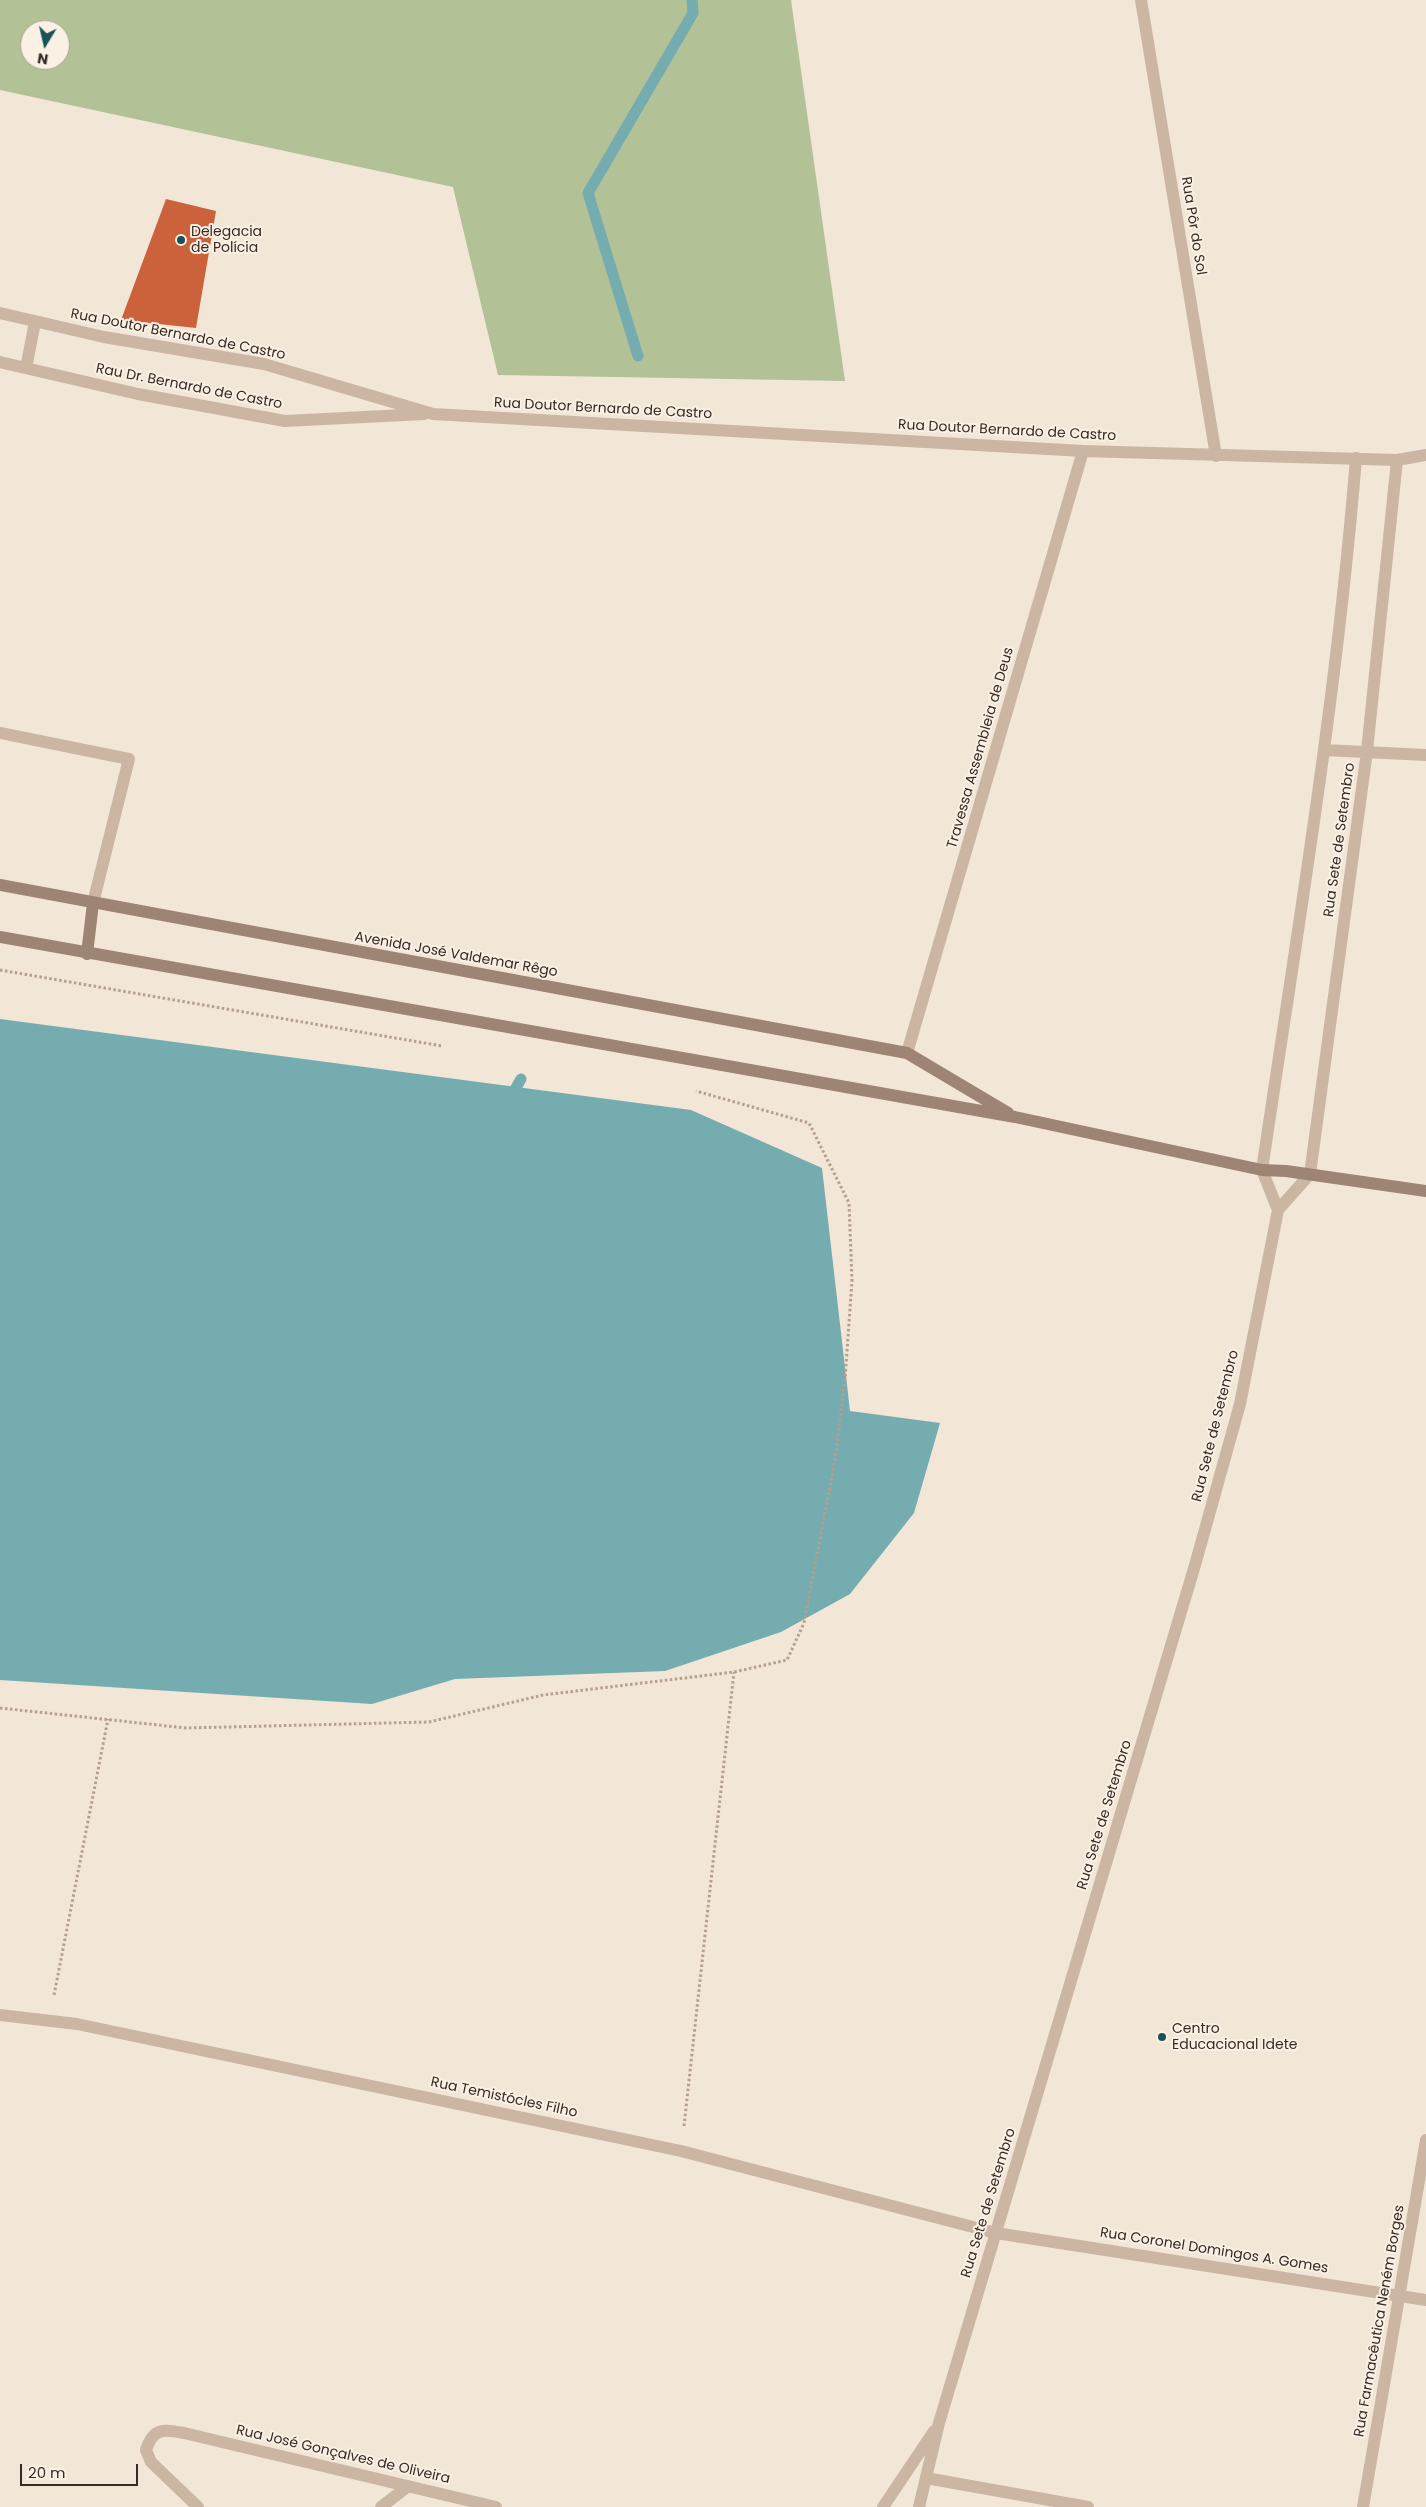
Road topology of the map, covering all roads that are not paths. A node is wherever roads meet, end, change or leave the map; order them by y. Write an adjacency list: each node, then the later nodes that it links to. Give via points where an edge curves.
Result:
1 (1141, 0): 9 (street, Rua Pôr do Sol)
2 (0, 313): 3 (street, Rua Doutor Bernardo de Castro)
3 (35, 322): 5 (street); 6 (street, Rua Doutor Bernardo de Castro, via 264,364)
4 (0, 362): 5 (street, Rau Dr. Bernardo de Castro)
5 (26, 368): 6 (street, Rau Dr. Bernardo de Castro, via 138,394 285,421)
6 (433, 414): 7 (street, Rua Doutor Bernardo de Castro)
7 (1083, 451): 9 (street, Rua Doutor Bernardo de Castro); 20 (street, Travessa Assembleia de Deus)
8 (1426, 455): 11 (street, Rua Doutor Bernardo de Castro)
9 (1216, 456): 10 (street, Rua Doutor Bernardo de Castro)
10 (1356, 458): 11 (street, Rua Doutor Bernardo de Castro); 13 (street, Rua Sete de Setembro)
11 (1397, 460): 14 (street, Rua Sete de Setembro)
12 (0, 733): 17 (street, via 129,759)
13 (1324, 750): 14 (street); 22 (street, Rua Sete de Setembro)
14 (1367, 751): 15 (street); 23 (street, Rua Sete de Setembro)
15 (1426, 755)
16 (0, 885): 17 (street, Avenida José Valdemar Rêgo)
17 (93, 903): 19 (street); 20 (street, Avenida José Valdemar Rêgo)
18 (0, 938): 19 (street)
19 (87, 954): 21 (street)
20 (907, 1053): 21 (street)
21 (1015, 1117): 22 (street)
22 (1262, 1170): 23 (street); 25 (street)
23 (1310, 1174): 24 (street); 25 (street)
24 (1426, 1191)
25 (1278, 1210): 28 (street, Rua Sete de Setembro, via 1240,1404)
26 (0, 2015): 28 (street, Rua Temistócles Filho, via 86,2026 681,2151)
27 (1426, 2140): 29 (street, Rua Farmacêutica Neném Borges)
28 (996, 2232): 29 (street, Rua Coronel Domingos A. Gomes); 31 (street, Rua Sete de Setembro)
29 (1400, 2296): 30 (street, Rua Coronel Domingos A. Gomes); 40 (street, Rua Farmacêutica Neném Borges)
30 (1426, 2300)
31 (939, 2422): 32 (street, Rua Sete de Setembro); 37 (street, Rua Sete de Setembro)
32 (926, 2478): 38 (street, Rua Sete de Setembro); 39 (street)
33 (407, 2486): 34 (street, Rua José Gonçalves de Oliveira, via 184,2433 158,2432 149,2440 146,2450 151,2462); 35 (street); 36 (street, Rua José Gonçalves de Oliveira)
34 (198, 2507)
35 (381, 2507)
36 (496, 2507)
37 (883, 2507)
38 (919, 2507)
39 (1088, 2507)
40 (1363, 2507)

